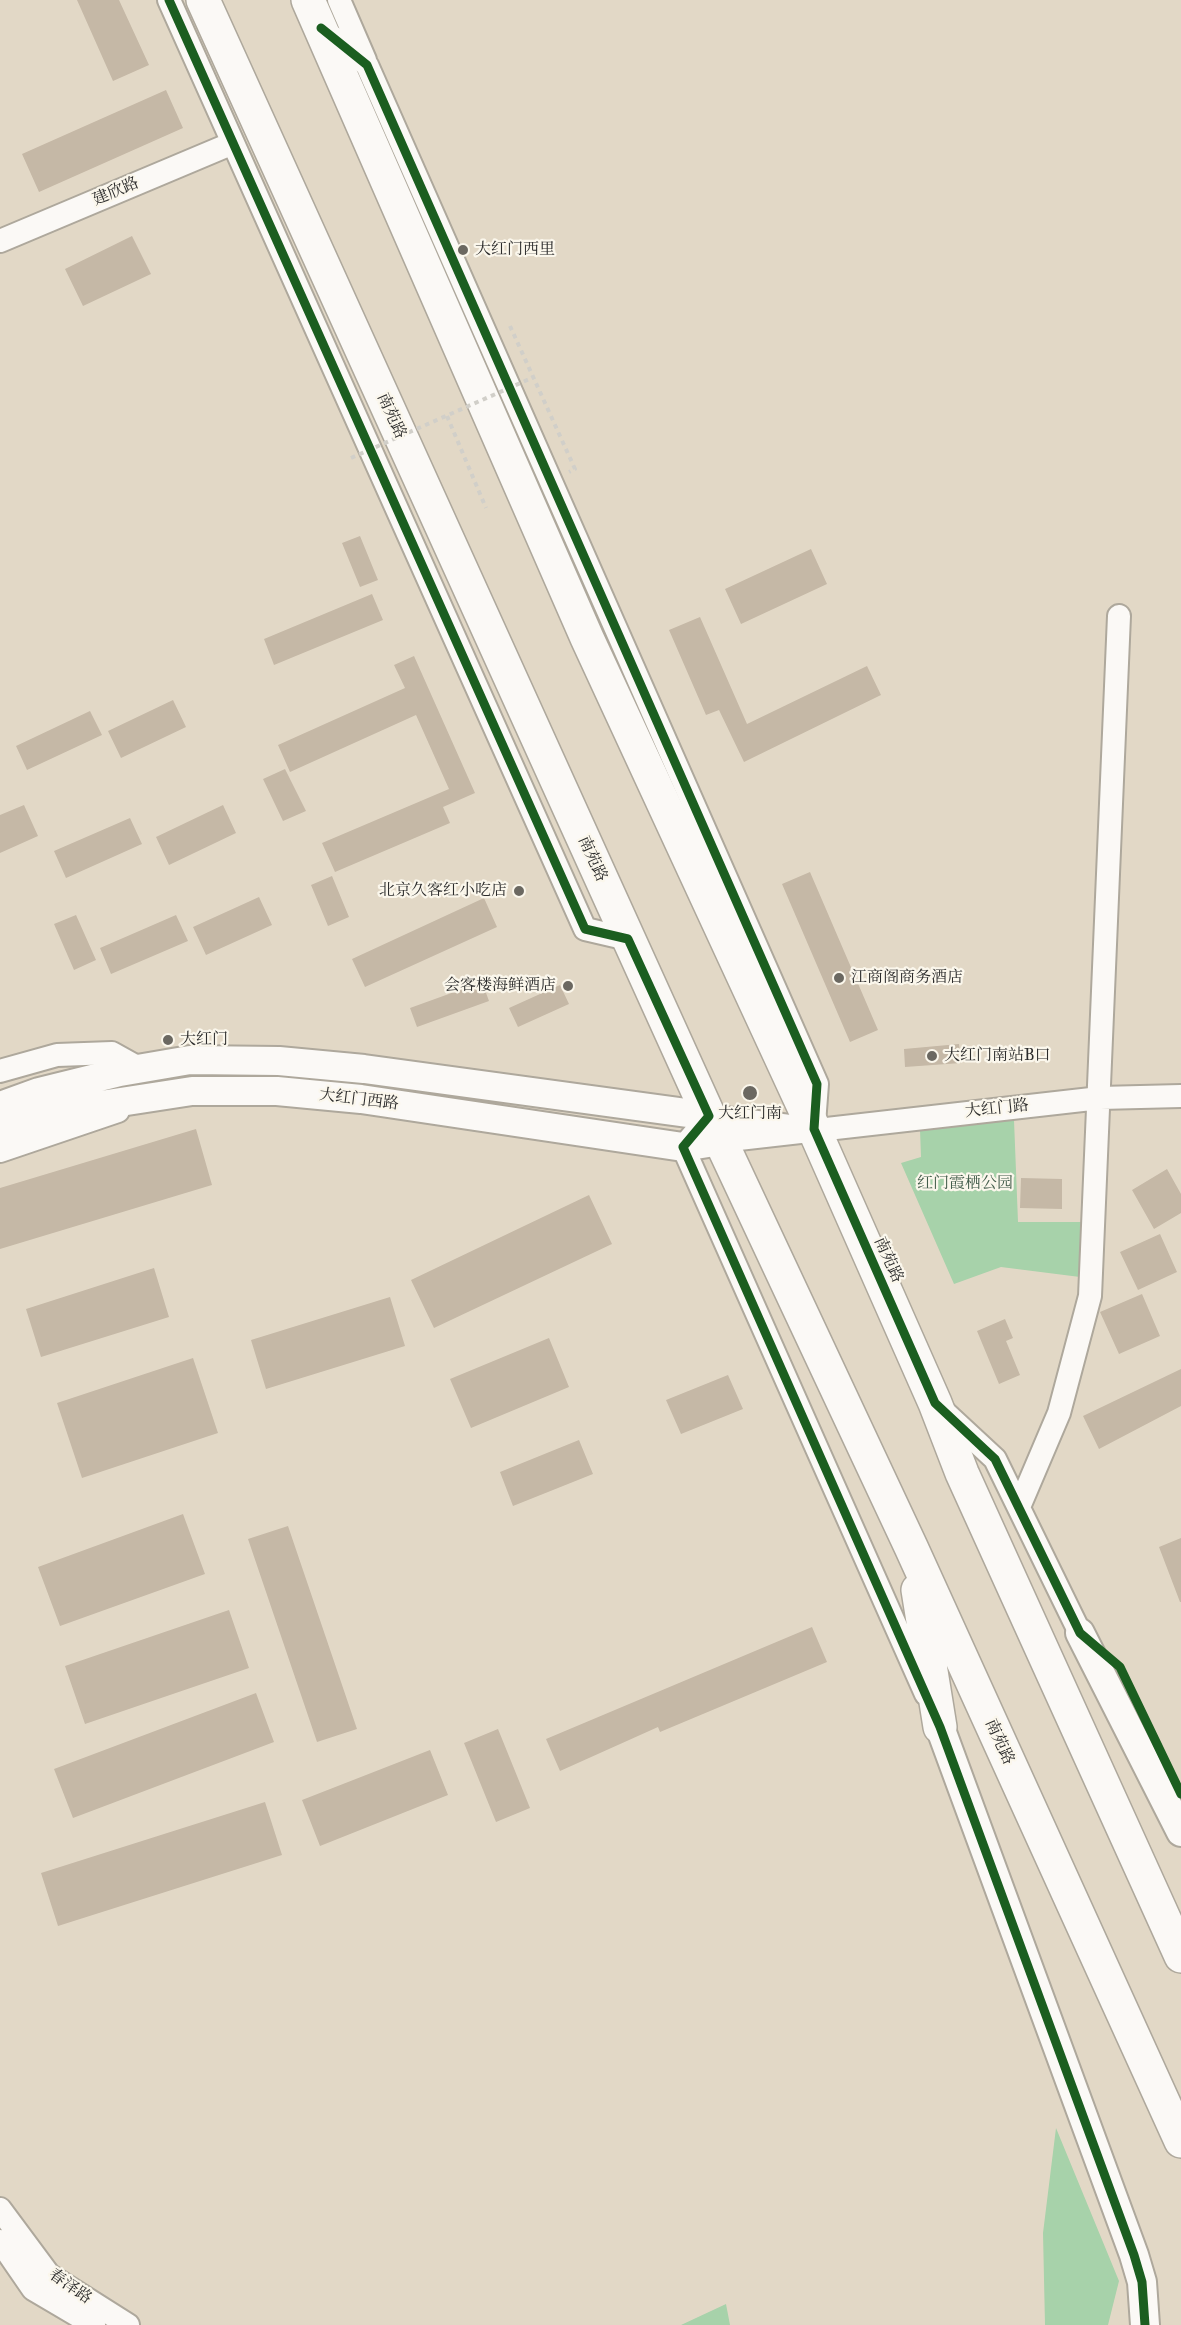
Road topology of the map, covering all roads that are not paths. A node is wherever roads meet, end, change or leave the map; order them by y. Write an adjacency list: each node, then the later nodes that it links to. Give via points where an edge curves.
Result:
1 (169, 0): 6 (street)
2 (203, 0): 11 (highway, 南苑路)
3 (339, 0): 5 (street)
4 (315, 14): 5 (street); 10 (highway, 南苑路)
5 (367, 64): 8 (street)
6 (233, 143): 7 (street, 建欣路); 11 (street, via 585,929)
7 (0, 241)
8 (573, 534): 10 (street); 19 (street, via 818,1084)
9 (1119, 616): 16 (street)
10 (587, 638): 19 (highway, 南苑路)
11 (628, 939): 18 (highway, 南苑路)
12 (139, 1068): 13 (street, via 112,1053 57,1054); 17 (main road, 大红门西路, via 39,1092); 18 (main road, 大红门西路, via 190,1060 279,1061 364,1069)
13 (0, 1071)
14 (169, 1094): 20 (main road, 大红门西路, via 62,1112); 21 (main road, 大红门西路, via 277,1091 361,1099); 22 (street)
15 (1181, 1096): 16 (street, 大红门路)
16 (1100, 1098): 19 (street, 大红门路); 24 (street, via 1090,1296 1059,1413)
17 (0, 1106)
18 (715, 1128): 19 (street, 大红门路); 21 (main road, 大红门西路); 25 (highway, 南苑路)
19 (814, 1129): 23 (highway, 南苑路)
20 (0, 1132)
21 (682, 1147): 27 (street)
22 (0, 1151)
23 (935, 1403): 24 (street, via 995,1459); 29 (highway, 南苑路, via 962,1473)
24 (1018, 1507): 26 (street)
25 (911, 1547): 27 (highway); 30 (highway, 南苑路)
26 (1080, 1633): 28 (main road)
27 (940, 1726): 35 (main road, via 1134,2255 1142,2282)
28 (1181, 1832)
29 (1181, 1956)
30 (1181, 2141)
31 (0, 2209): 34 (street, 春泽路, via 49,2276)
32 (0, 2241): 33 (street, 春泽路, via 33,2289)
33 (94, 2325)
34 (128, 2325)
35 (1145, 2325)

